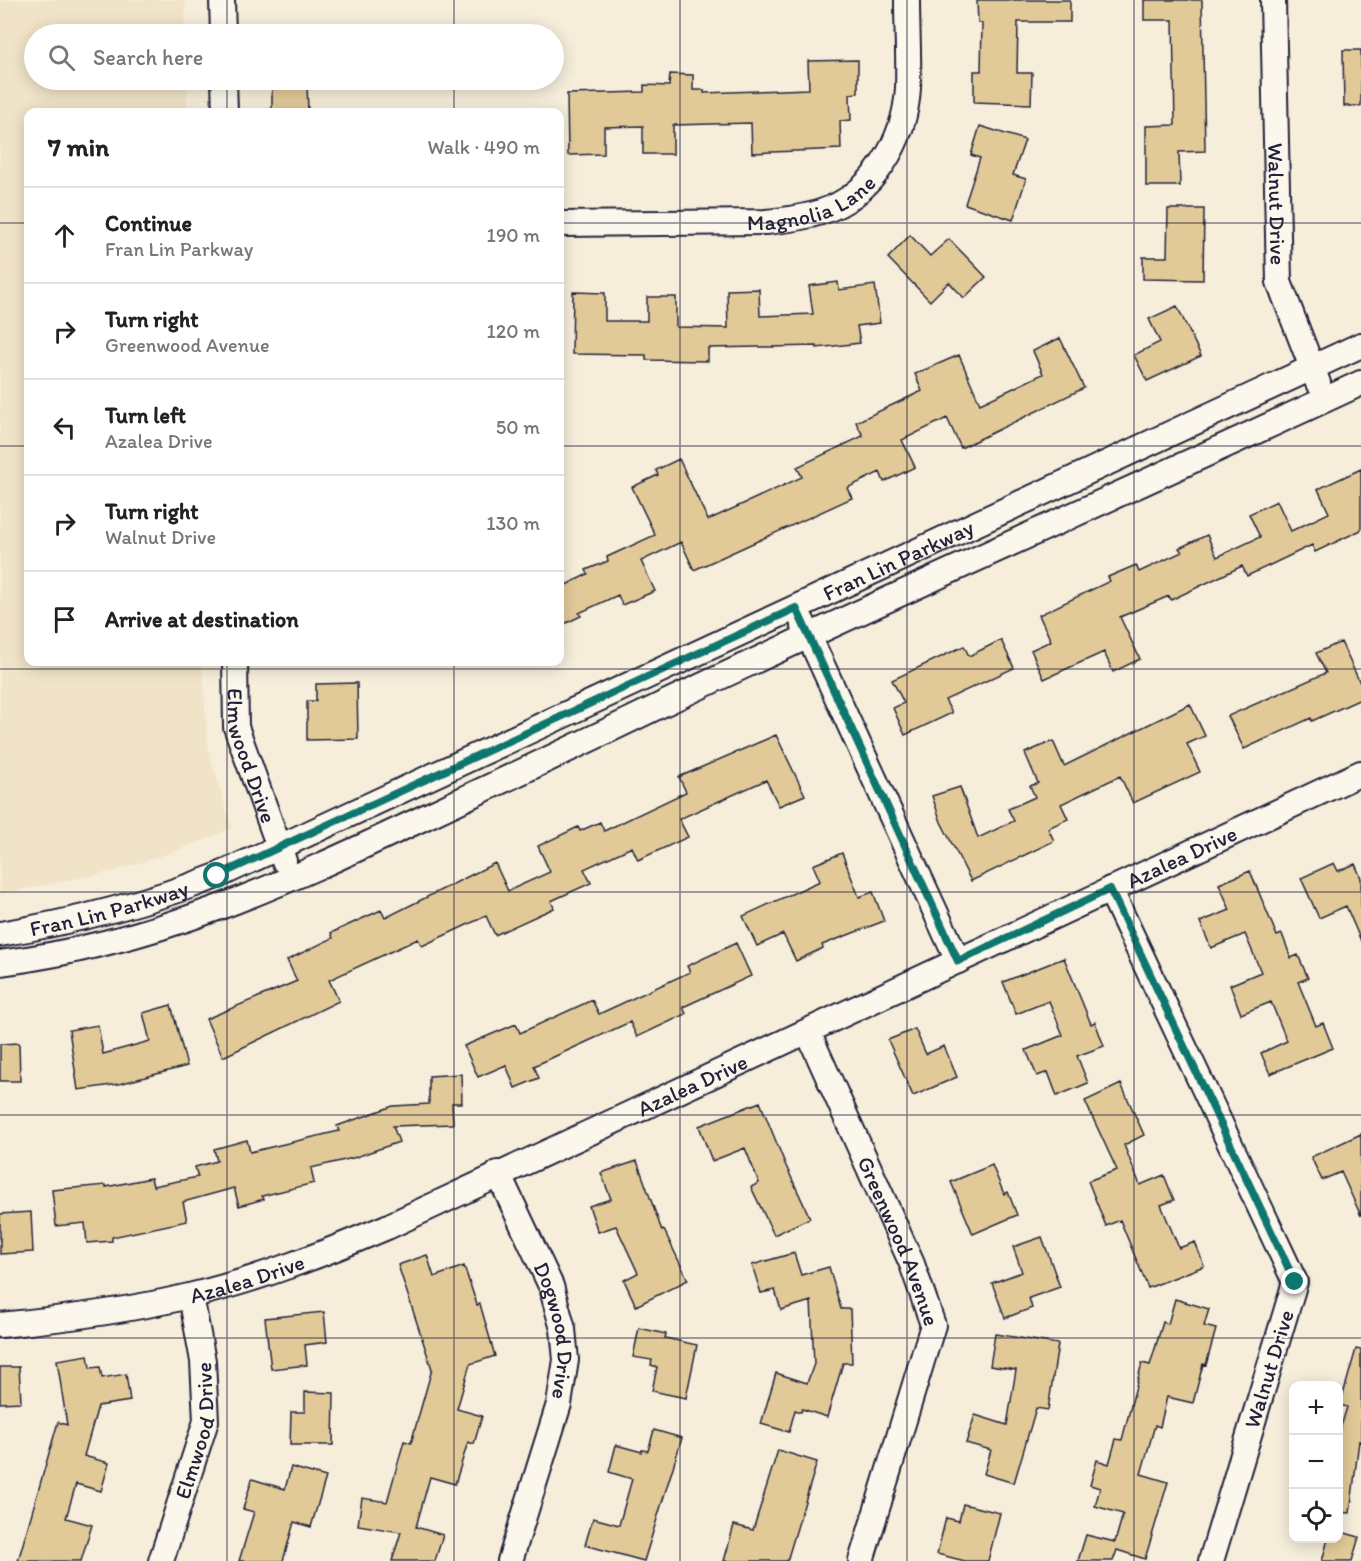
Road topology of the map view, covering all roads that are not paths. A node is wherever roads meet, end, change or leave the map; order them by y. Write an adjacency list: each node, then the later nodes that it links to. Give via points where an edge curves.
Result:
1 (222, 0): 4 (street)
2 (907, 0): 7 (street, Magnolia Lane, via 908,90 899,136 867,183 846,200 822,212 766,222)
3 (1273, 0): 9 (street, Walnut Drive, via 1279,282)
4 (223, 24)
5 (224, 90): 6 (street)
6 (225, 108)
7 (564, 224)
8 (1361, 345): 9 (street, Fran Lin Parkway)
9 (1311, 368): 11 (street, Walnut Drive); 12 (street, Fran Lin Parkway)
10 (1361, 383): 11 (street, Fran Lin Parkway)
11 (1326, 399): 13 (street, Fran Lin Parkway)
12 (796, 608): 13 (street); 16 (street, Fran Lin Parkway)
13 (808, 636): 17 (street, Fran Lin Parkway); 20 (street)
14 (235, 666): 16 (street, Elmwood Drive, via 236,727)
15 (1361, 773): 18 (street, Azalea Drive)
16 (279, 848): 17 (street, Elmwood Drive); 19 (street, Fran Lin Parkway, via 162,897 79,920)
17 (291, 881): 21 (street, Fran Lin Parkway, via 174,925 75,951)
18 (1110, 889): 20 (street, Azalea Drive); 29 (street, Walnut Drive, via 1295,1282)
19 (0, 934)
20 (958, 961): 22 (street, Azalea Drive)
21 (0, 963)
22 (808, 1032): 23 (street, Azalea Drive); 28 (street, Greenwood Avenue, via 912,1264 933,1325)
23 (498, 1173): 24 (street, Azalea Drive, via 312,1258); 27 (street, Dogwood Drive, via 551,1286 563,1329 566,1360 559,1404)
24 (191, 1296): 25 (street, Azalea Drive, via 60,1319); 26 (street, Elmwood Drive, via 203,1361 206,1421)
25 (0, 1325)
26 (161, 1561)
27 (510, 1561)
28 (861, 1561)
29 (1211, 1561)

